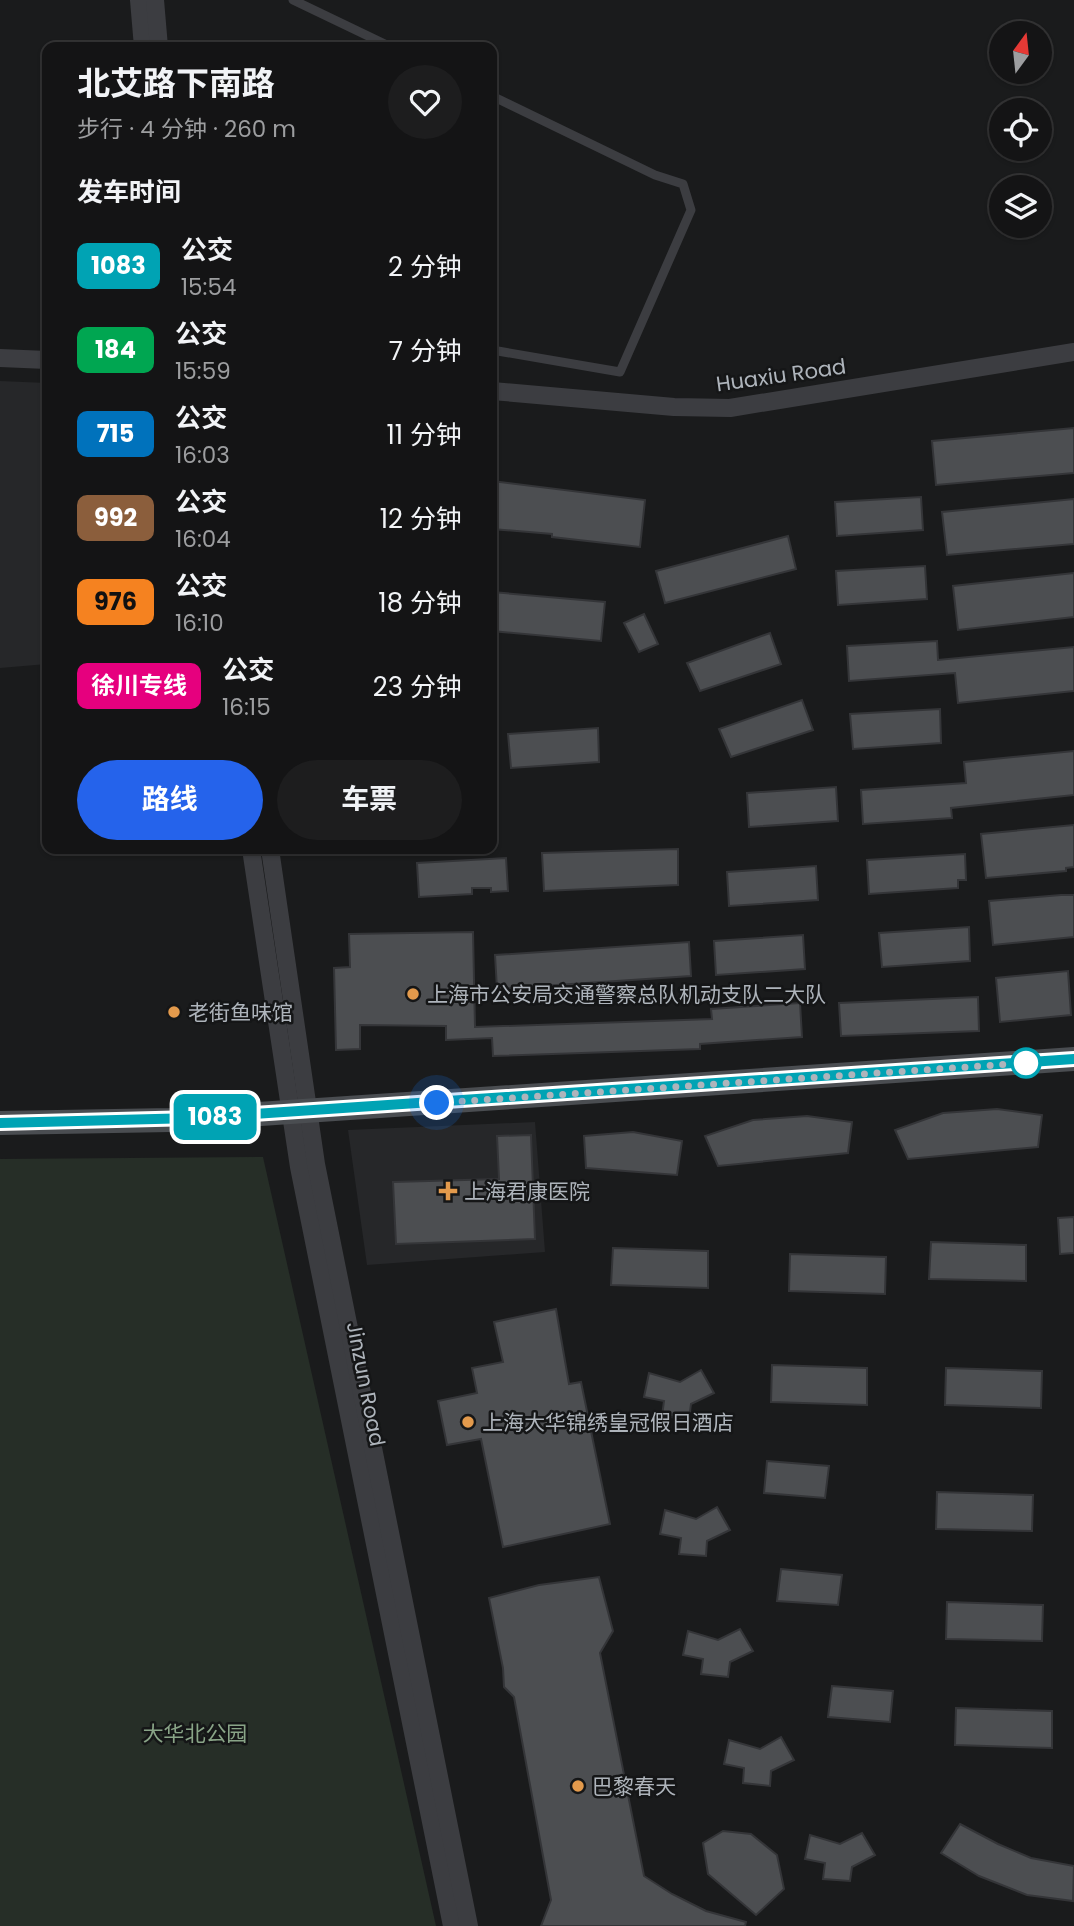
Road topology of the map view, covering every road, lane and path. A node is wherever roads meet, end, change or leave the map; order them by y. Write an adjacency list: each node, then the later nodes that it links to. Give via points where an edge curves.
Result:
1 (139, 0): 4 (street)
2 (155, 0): 5 (street)
3 (293, 0): 6 (lane)
4 (143, 42)
5 (159, 42)
6 (381, 42)
7 (497, 98): 8 (lane, via 655,175 683,184 691,210 620,372)
8 (497, 352)
9 (1074, 352): 12 (street, Huaxiu Road, via 730,408)
10 (0, 359): 11 (street)
11 (42, 360)
12 (497, 391)
13 (252, 854): 16 (street, Jinzun Road)
14 (271, 854): 16 (street, Jinzun Road)
15 (1074, 1059): 16 (street)
16 (299, 1112): 17 (street); 18 (street, Jinzun Road, via 299,1167); 19 (street, Jinzun Road, via 316,1164)
17 (0, 1123)
18 (453, 1926)
19 (469, 1926)

